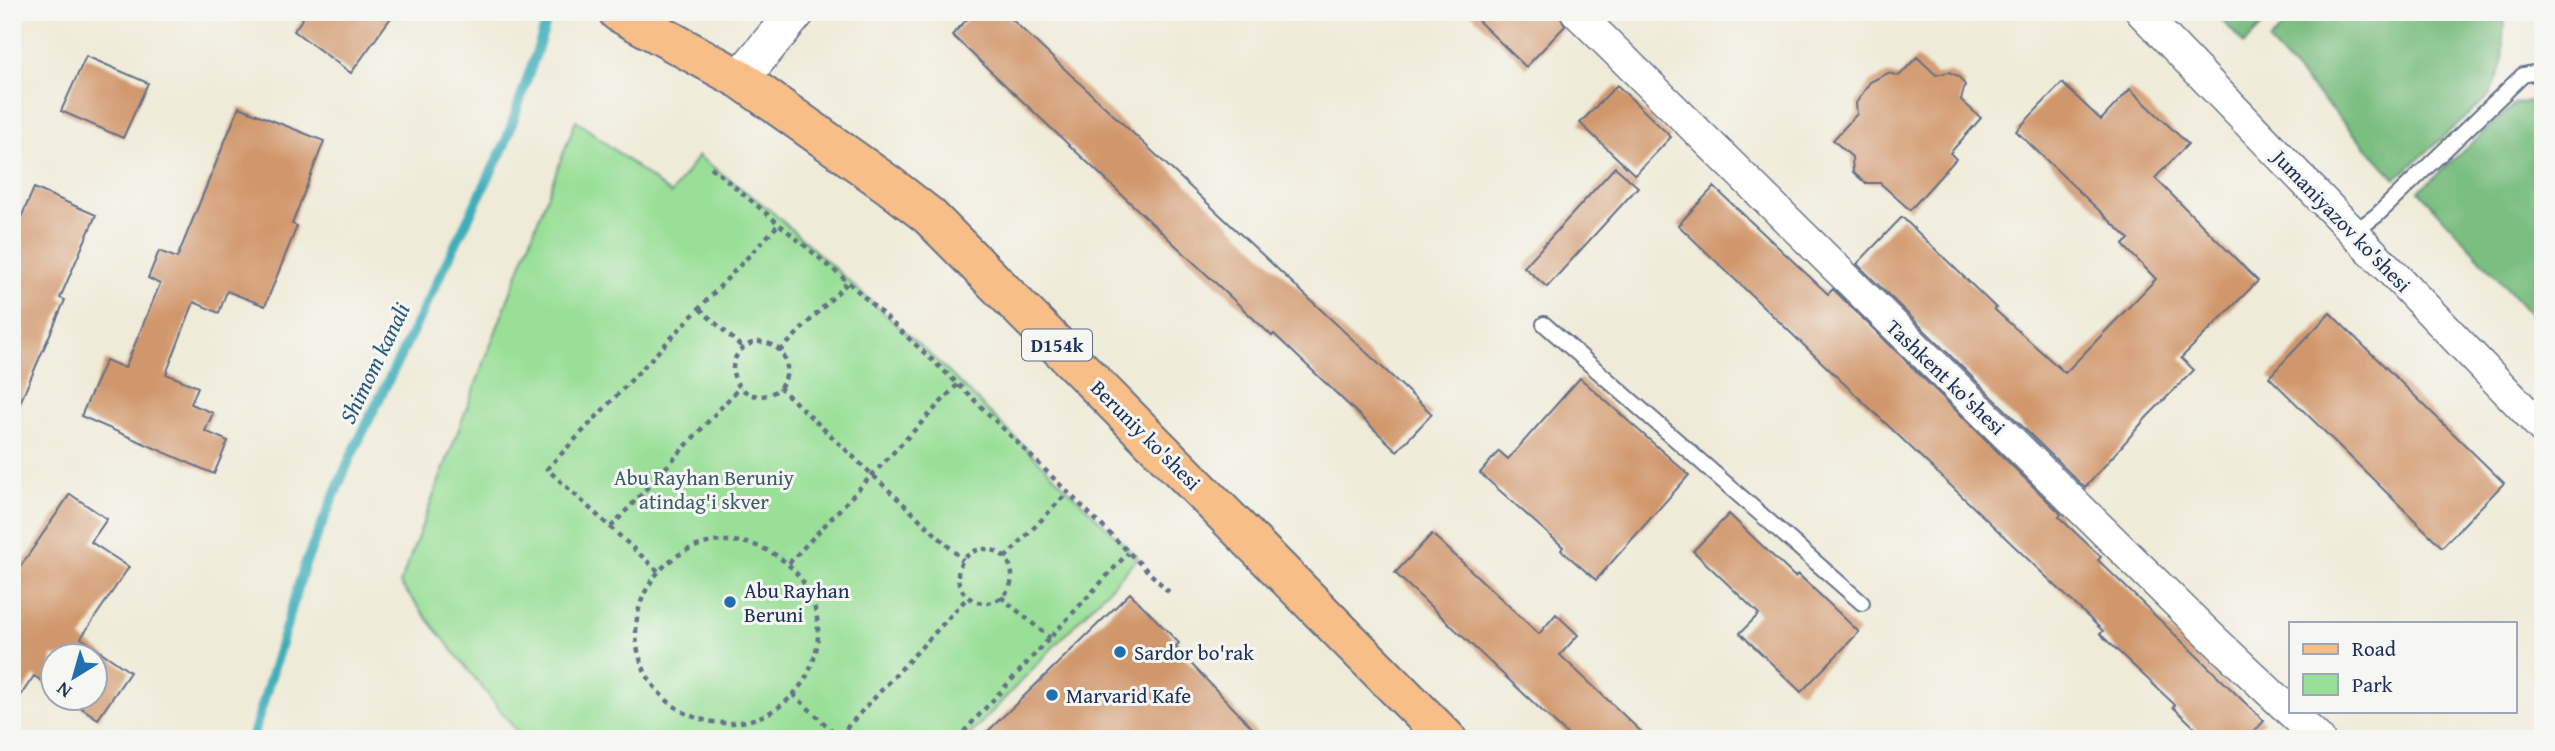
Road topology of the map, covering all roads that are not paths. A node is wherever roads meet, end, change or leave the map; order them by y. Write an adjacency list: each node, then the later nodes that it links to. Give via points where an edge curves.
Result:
1 (618, 12): 6 (main road, Beruniy ko'shesi / D154k)
2 (796, 12): 6 (street)
3 (1576, 12): 11 (street, Tashkent ko'shesi)
4 (2141, 12): 7 (street, Jumaniyazov ko'shesi)
5 (2543, 71): 7 (lane, via 2524,75)
6 (740, 79): 13 (main road, Beruniy ko'shesi / D154k, via 929,216)
7 (2353, 233): 9 (street, Jumaniyazov ko'shesi)
8 (1544, 324): 10 (lane)
9 (2543, 429)
10 (1863, 603)
11 (2289, 711)
12 (2291, 712): 14 (street, Tashkent ko'shesi)
13 (1447, 739)
14 (2319, 739)

